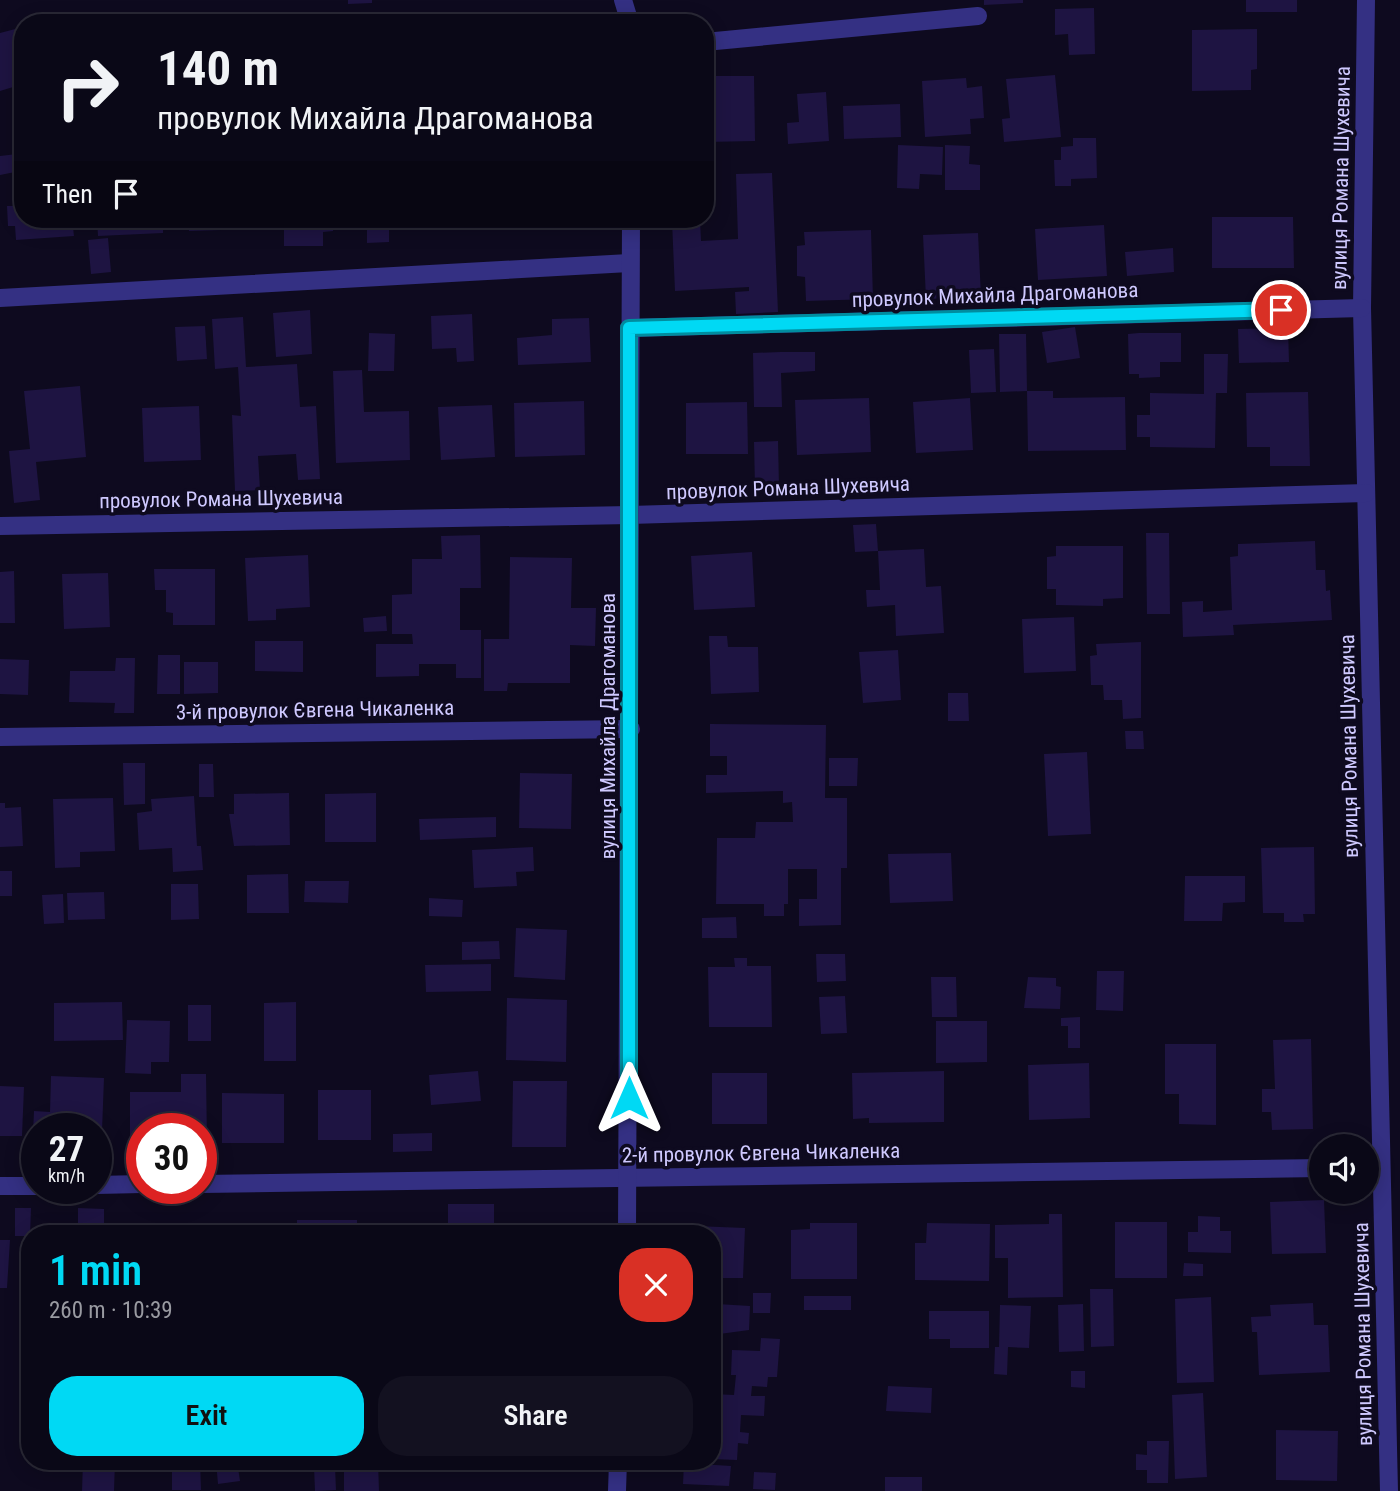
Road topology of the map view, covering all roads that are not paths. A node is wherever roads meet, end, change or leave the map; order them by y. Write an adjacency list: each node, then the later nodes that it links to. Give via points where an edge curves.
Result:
1 (1366, 0): 7 (street, вулиця Романа Шухевича)
2 (978, 16): 3 (street)
3 (714, 41)
4 (631, 228): 5 (street, вулиця Михайла Драгоманова)
5 (629, 263): 6 (street); 8 (street, вулиця Михайла Драгоманова)
6 (0, 298)
7 (1362, 308): 8 (street, провулок Михайла Драгоманова); 9 (street, вулиця Романа Шухевича)
8 (629, 328): 10 (street, вулиця Михайла Драгоманова)
9 (1367, 493): 10 (street, провулок Романа Шухевича); 14 (street, вулиця Романа Шухевича)
10 (630, 515): 11 (street, провулок Романа Шухевича); 12 (street, вулиця Михайла Драгоманова)
11 (0, 526)
12 (631, 729): 13 (street, 3-й провулок Євгена Чикаленка); 16 (street, вулиця Михайла Драгоманова)
13 (0, 737)
14 (1374, 1134)
15 (1309, 1168): 16 (street, 2-й провулок Євгена Чикаленка)
16 (629, 1178): 17 (street, 2-й провулок Євгена Чикаленка); 21 (street, вулиця Михайла Драгоманова)
17 (217, 1184)
18 (0, 1186): 19 (street)
19 (21, 1186)
20 (1376, 1204): 24 (street, вулиця Романа Шухевича)
21 (627, 1225)
22 (618, 1470): 23 (street)
23 (617, 1491)
24 (1390, 1491)

